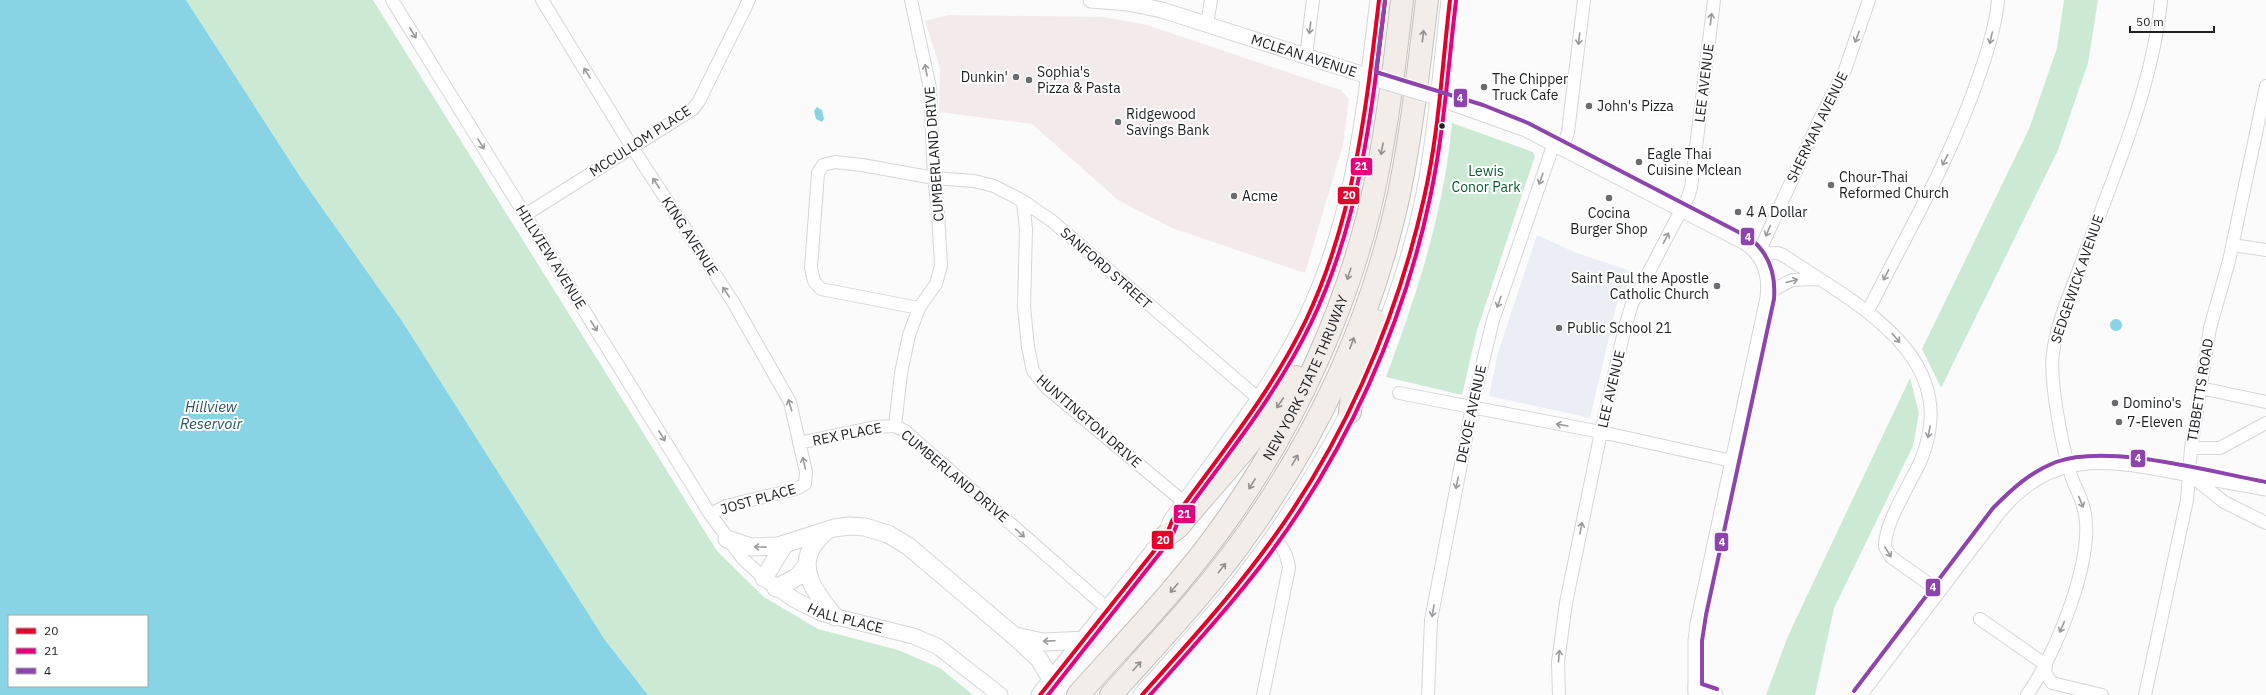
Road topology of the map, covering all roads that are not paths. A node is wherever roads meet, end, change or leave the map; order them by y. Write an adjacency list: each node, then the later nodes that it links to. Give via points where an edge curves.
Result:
1 (392, 0): 29 (street, HILLVIEW AVENUE, one-way to 29)
2 (542, 0): 24 (street, KING AVENUE, one-way to 2)
3 (749, 0): 24 (street, MCCULLOM PLACE, via 696,105 684,117)
4 (911, 0): 25 (street, CUMBERLAND DRIVE, one-way to 4, via 930,88)
5 (1091, 0): 6 (street, MCLEAN AVENUE)
6 (1107, 0): 18 (street, MCLEAN AVENUE, via 1140,5)
7 (1211, 0): 18 (street)
8 (1313, 0): 19 (street, one-way to 19)
9 (1379, 0): 20 (main road)
10 (1402, 0): 37 (highway, NEW YORK STATE THRUWAY, one-way to 37, via 1384,140 1376,180 1367,221)
11 (1427, 0): 26 (highway, NEW YORK STATE THRUWAY, one-way to 11, via 1406,155)
12 (1450, 0): 22 (main road)
13 (1584, 0): 23 (street, DEVOE AVENUE, one-way to 23, via 1568,132)
14 (1714, 0): 28 (street, LEE AVENUE, one-way to 14, via 1691,188)
15 (1869, 0): 32 (street, SHERMAN AVENUE, one-way to 32, via 1845,70)
16 (1998, 0): 36 (street, one-way to 36, via 1988,49 1952,146)
17 (2161, 0): 50 (street, SEDGEWICK AVENUE, via 2143,92 2062,316 2053,353 2052,375)
18 (1208, 24): 19 (street, MCLEAN AVENUE)
19 (1306, 56): 20 (street, MCLEAN AVENUE)
20 (1373, 77): 22 (street, MCLEAN AVENUE, bridge); 40 (main road, via 1356,168 1329,265 1296,338)
21 (2266, 86): 30 (street, TIBBETTS ROAD)
22 (1434, 97): 23 (street, MCLEAN AVENUE, via 1510,122); 43 (main road, via 1428,178 1408,258 1368,374)
23 (1559, 145): 28 (street, MCLEAN AVENUE); 42 (street, DEVOE AVENUE, one-way to 42, via 1493,320)
24 (632, 147): 29 (street, MCCULLOM PLACE); 47 (street, KING AVENUE, one-way to 24, via 790,402 753,336)
25 (934, 178): 27 (street, SANFORD STREET, via 974,181 994,186); 35 (street, CUMBERLAND DRIVE, via 941,266 936,284); 35 (street, SANFORD STREET, via 835,162 823,165 818,173 811,268 814,281 821,289)
26 (1398, 195): 43 (highway, via 1384,295 1353,387); 76 (highway, NEW YORK STATE THRUWAY, one-way to 26, via 1225,564 1294,462 1332,390 1357,332 1377,275)
27 (1023, 201): 40 (street, SANFORD STREET, via 1052,221); 54 (street, HUNTINGTON DRIVE, via 1026,229 1024,307 1033,371 1047,388)
28 (1682, 209): 32 (street, MCLEAN AVENUE, via 1746,242); 46 (street, LEE AVENUE, one-way to 28, via 1628,315)
29 (525, 215): 55 (street, HILLVIEW AVENUE, one-way to 55)
30 (2233, 245): 31 (street); 38 (street, TIBBETTS ROAD, via 2210,328)
31 (2266, 250)
32 (1759, 252): 33 (street, via 1784,256); 34 (street, via 1768,275)
33 (1818, 279): 34 (street, one-way to 33, via 1792,280); 36 (street)
34 (1769, 292): 49 (street)
35 (919, 308): 45 (street, CUMBERLAND DRIVE, via 909,335 901,373)
36 (1868, 311): 64 (street, one-way to 64, via 1883,324 1913,359 1926,383 1930,404 1931,423 1927,443 1888,530 1885,547 1891,557)
37 (1333, 324): 58 (highway, one-way to 58, via 1308,353 1283,400 1261,429 1178,527); 75 (highway, NEW YORK STATE THRUWAY, one-way to 75, via 1290,418 1248,490 1194,564)
38 (2200, 388): 41 (street); 48 (street, TIBBETTS ROAD)
39 (1399, 393): 42 (street)
40 (1259, 399): 54 (main road)
41 (2266, 402)
42 (1472, 407): 46 (street, one-way to 42); 79 (street, DEVOE AVENUE, one-way to 79, via 1432,620)
43 (1350, 412): 59 (main road, via 1311,482)
44 (2266, 423): 48 (street, via 2220,448)
45 (895, 426): 47 (street, REX PLACE, via 875,427); 65 (street, CUMBERLAND DRIVE, one-way to 65, via 904,431)
46 (1601, 432): 49 (street); 80 (street, LEE AVENUE, one-way to 46, via 1561,637)
47 (799, 443): 52 (street, KING AVENUE, one-way to 47, via 806,472)
48 (2191, 448): 51 (street, TIBBETTS ROAD)
49 (1732, 461): 72 (street, via 1698,624 1695,646)
50 (2068, 465): 51 (street, via 2088,461 2112,461); 64 (street, via 2043,475 2011,497); 70 (street, SEDGEWICK AVENUE, one-way to 70, via 2083,506 2087,529 2083,557 2069,608)
51 (2189, 474): 53 (street); 56 (street, via 2224,502); 85 (street, TIBBETTS ROAD, via 2187,500)
52 (805, 484): 55 (street, JOST PLACE, via 796,489 726,506)
53 (2266, 488)
54 (1184, 503): 58 (main road)
55 (710, 514): 60 (street, HALL PLACE)
56 (2266, 523)
57 (825, 532): 61 (main road); 62 (main road, via 811,548); 68 (main road, via 849,526 865,527 888,534 908,546)
58 (1166, 536): 65 (main road)
59 (1273, 538): 77 (main road, via 1230,595); 78 (street, via 1282,546 1289,568)
60 (727, 539): 61 (main road, one-way to 60, via 751,547); 63 (street, HALL PLACE, via 743,559)
61 (784, 544): 63 (main road)
62 (807, 565): 63 (main road, via 797,577); 66 (main road, via 807,574 814,588)
63 (770, 583): 66 (street, HALL PLACE, via 807,606)
64 (1938, 590): 82 (street)
65 (1109, 610): 69 (main road)
66 (835, 617): 73 (street, HALL PLACE, via 926,640 945,651)
67 (1980, 619): 70 (street)
68 (1013, 635): 69 (main road, one-way to 68, via 1043,642); 71 (main road, via 1039,659)
69 (1086, 640): 71 (main road)
70 (2046, 665): 83 (street, SEDGEWICK AVENUE); 84 (street, via 2046,673 2052,683)
71 (1052, 681): 74 (main road)
72 (1696, 692): 81 (street)
73 (999, 694)
74 (1040, 695)
75 (1078, 695)
76 (1111, 695)
77 (1142, 695)
78 (1263, 695)
79 (1428, 695)
80 (1559, 695)
81 (1715, 695)
82 (1859, 695)
83 (2027, 695)
84 (2102, 695)
85 (2146, 695)

